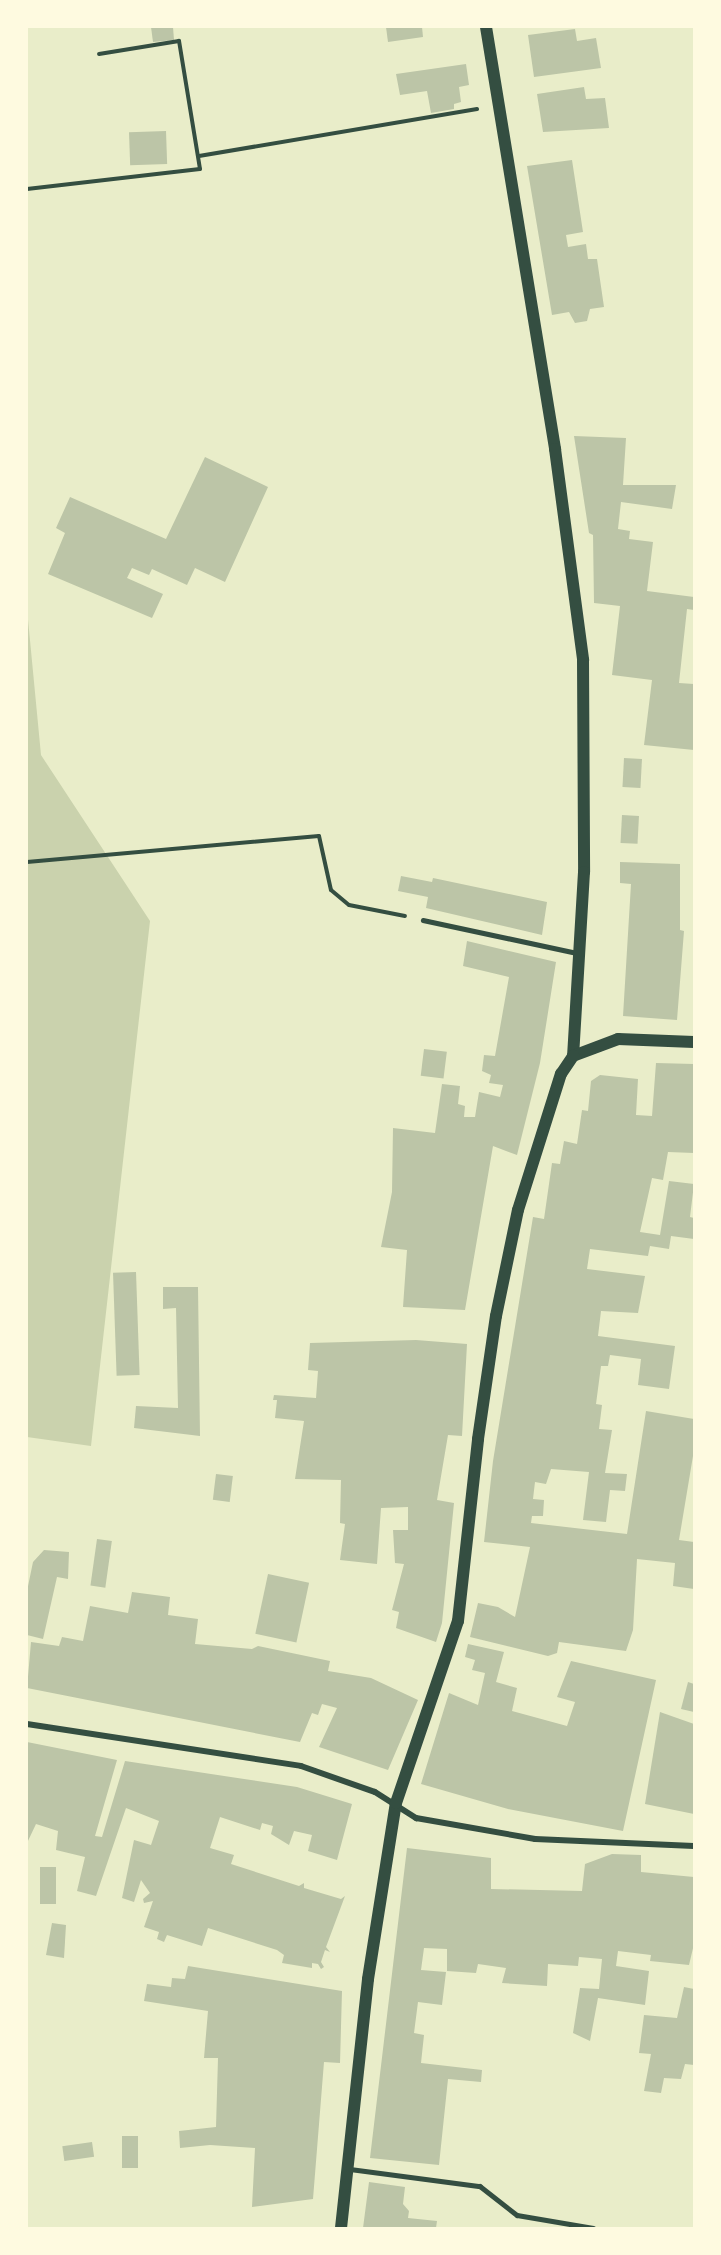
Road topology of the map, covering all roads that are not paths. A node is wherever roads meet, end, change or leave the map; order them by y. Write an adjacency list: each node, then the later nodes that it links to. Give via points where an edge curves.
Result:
1 (486, 27): 3 (main road, via 555,449 583,660 586,785)
2 (423, 920): 3 (lane)
3 (577, 953): 5 (main road)
4 (694, 1042): 5 (main road, via 618,1039)
5 (573, 1056): 7 (main road, via 561,1074 518,1210 481,1417 458,1621)
6 (27, 1724): 7 (street, via 301,1766)
7 (396, 1803): 8 (street, via 416,1818 535,1839); 9 (main road, via 368,1979)
8 (694, 1846)
9 (347, 2168): 10 (main road); 11 (lane, via 480,2186 517,2215)
10 (341, 2228)
11 (593, 2228)

